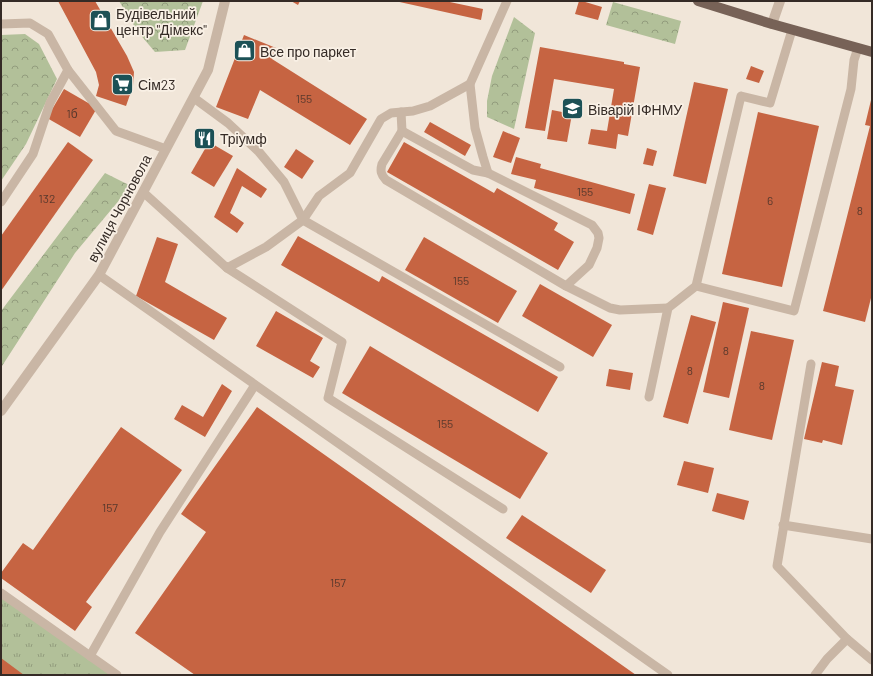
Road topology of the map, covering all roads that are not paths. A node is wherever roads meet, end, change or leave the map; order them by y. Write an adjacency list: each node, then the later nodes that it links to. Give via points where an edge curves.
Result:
1 (225, 1): 12 (street, вулиця Чорновола, via 208,70)
2 (507, 1): 11 (lane)
3 (698, 1): 6 (main road)
4 (780, 1): 6 (street)
5 (1, 24): 10 (lane, via 30,23 48,34)
6 (772, 24): 7 (main road)
7 (792, 30): 8 (main road); 23 (lane, via 770,103 742,96)
8 (858, 48): 9 (main road); 23 (lane, via 851,89 794,311)
9 (872, 52)
10 (68, 70): 15 (lane, via 116,131); 18 (lane, via 50,103 33,154)
11 (470, 84): 13 (lane, via 430,106); 16 (lane, via 475,128)
12 (194, 98): 15 (street, вулиця Чорновола); 19 (lane, via 228,123 259,152 284,182)
13 (401, 112): 14 (lane); 19 (lane, via 391,113 381,119 350,173 319,196)
14 (402, 131): 16 (lane, via 473,170); 22 (lane, via 380,170 386,180)
15 (166, 149): 17 (street, вулиця Чорновола)
16 (488, 173): 22 (lane, via 588,222 595,229 599,243 589,265)
17 (143, 192): 20 (lane); 21 (street, вулиця Чорновола)
18 (1, 202)
19 (303, 220): 20 (lane, via 266,247); 26 (lane)
20 (227, 268): 30 (lane, via 342,342 328,398)
21 (98, 275): 27 (lane); 29 (street, вулиця Чорновола)
22 (566, 286): 24 (lane, via 617,310)
23 (696, 286): 24 (lane)
24 (668, 308): 28 (lane)
25 (811, 364): 31 (lane)
26 (560, 367)
27 (254, 385): 35 (lane, via 160,532); 38 (lane)
28 (649, 397)
29 (1, 410)
30 (502, 509)
31 (784, 525): 32 (lane); 34 (lane, via 777,566)
32 (872, 539)
33 (1, 593): 35 (lane)
34 (847, 639): 36 (lane); 39 (lane)
35 (90, 656): 37 (lane)
36 (872, 660)
37 (117, 675)
38 (668, 675)
39 (815, 675)

